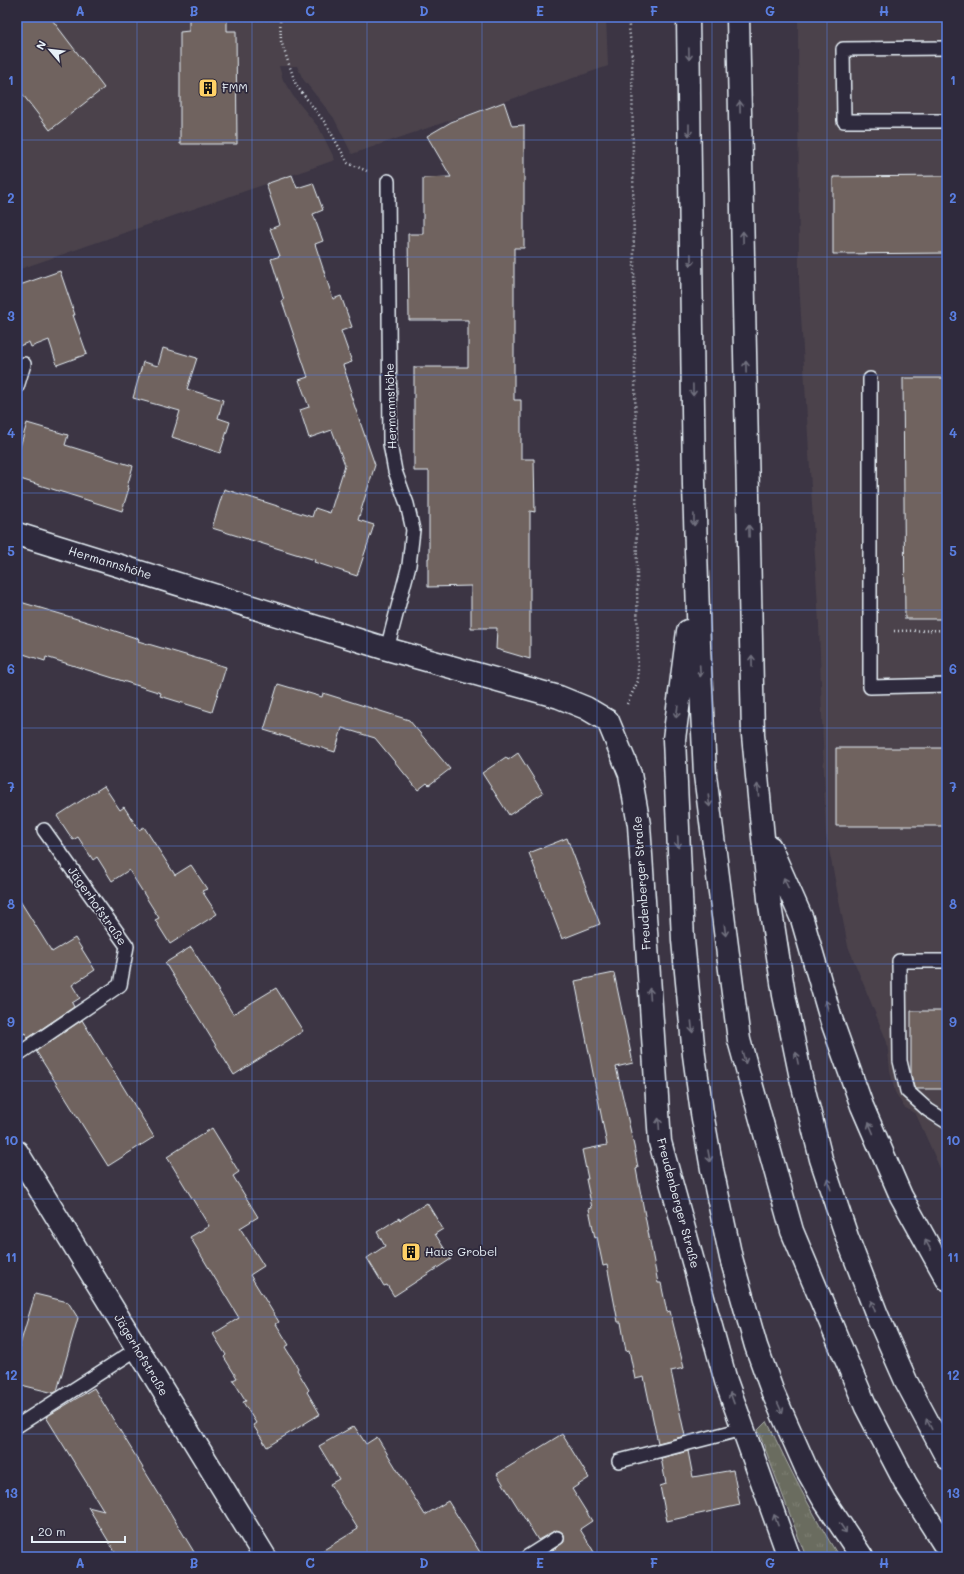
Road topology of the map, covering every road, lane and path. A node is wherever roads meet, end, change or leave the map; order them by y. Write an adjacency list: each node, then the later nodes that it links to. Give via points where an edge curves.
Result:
1 (628, 17): 18 (path, via 632,56 638,681 626,706)
2 (688, 17): 13 (main road, one-way to 13)
3 (738, 17): 19 (main road, one-way to 3, via 753,735)
4 (280, 18): 5 (path); 8 (path, via 281,41 296,85 326,124 348,163)
5 (234, 19)
6 (947, 48): 7 (lane, via 844,49 844,121)
7 (947, 121)
8 (388, 180): 16 (lane, Hermannshöhe, via 390,444 395,471 413,530 409,565)
9 (24, 364): 11 (lane)
10 (870, 379): 15 (lane)
11 (17, 387)
12 (17, 534): 16 (main road, Hermannshöhe)
13 (696, 576): 32 (main road, one-way to 32, via 706,775 739,1040 792,1231 866,1407 906,1484); 36 (main road, one-way to 36, via 674,739 683,940 702,1113 732,1258 756,1346 773,1393 807,1470)
14 (947, 630): 15 (path)
15 (869, 632): 17 (lane, via 870,687)
16 (387, 649): 18 (main road, Hermannshöhe, via 559,697)
17 (947, 685)
18 (608, 721): 28 (main road, Freudenberger Straße, one-way to 18, via 726,1381 660,1142 639,825 630,774)
19 (762, 829): 25 (main road, one-way to 19, via 901,1196 862,1106 831,1019 802,919); 29 (main road, one-way to 19, via 906,1381 877,1315 821,1159 784,995 769,899)
20 (44, 830): 22 (lane, Jägerhofstraße, via 127,946 120,985)
21 (947, 961): 23 (lane, via 899,962 900,1061 907,1091 928,1110)
22 (17, 1055)
23 (947, 1122)
24 (17, 1152): 26 (main road, Jägerhofstraße)
25 (947, 1279)
26 (137, 1349): 27 (lane); 33 (main road, Jägerhofstraße)
27 (17, 1426)
28 (743, 1429): 30 (lane); 35 (main road, Freudenberger Straße, one-way to 28)
29 (947, 1458)
30 (618, 1461)
31 (557, 1538): 34 (lane)
32 (947, 1549)
33 (265, 1557)
34 (527, 1557)
35 (789, 1557)
36 (862, 1557)

